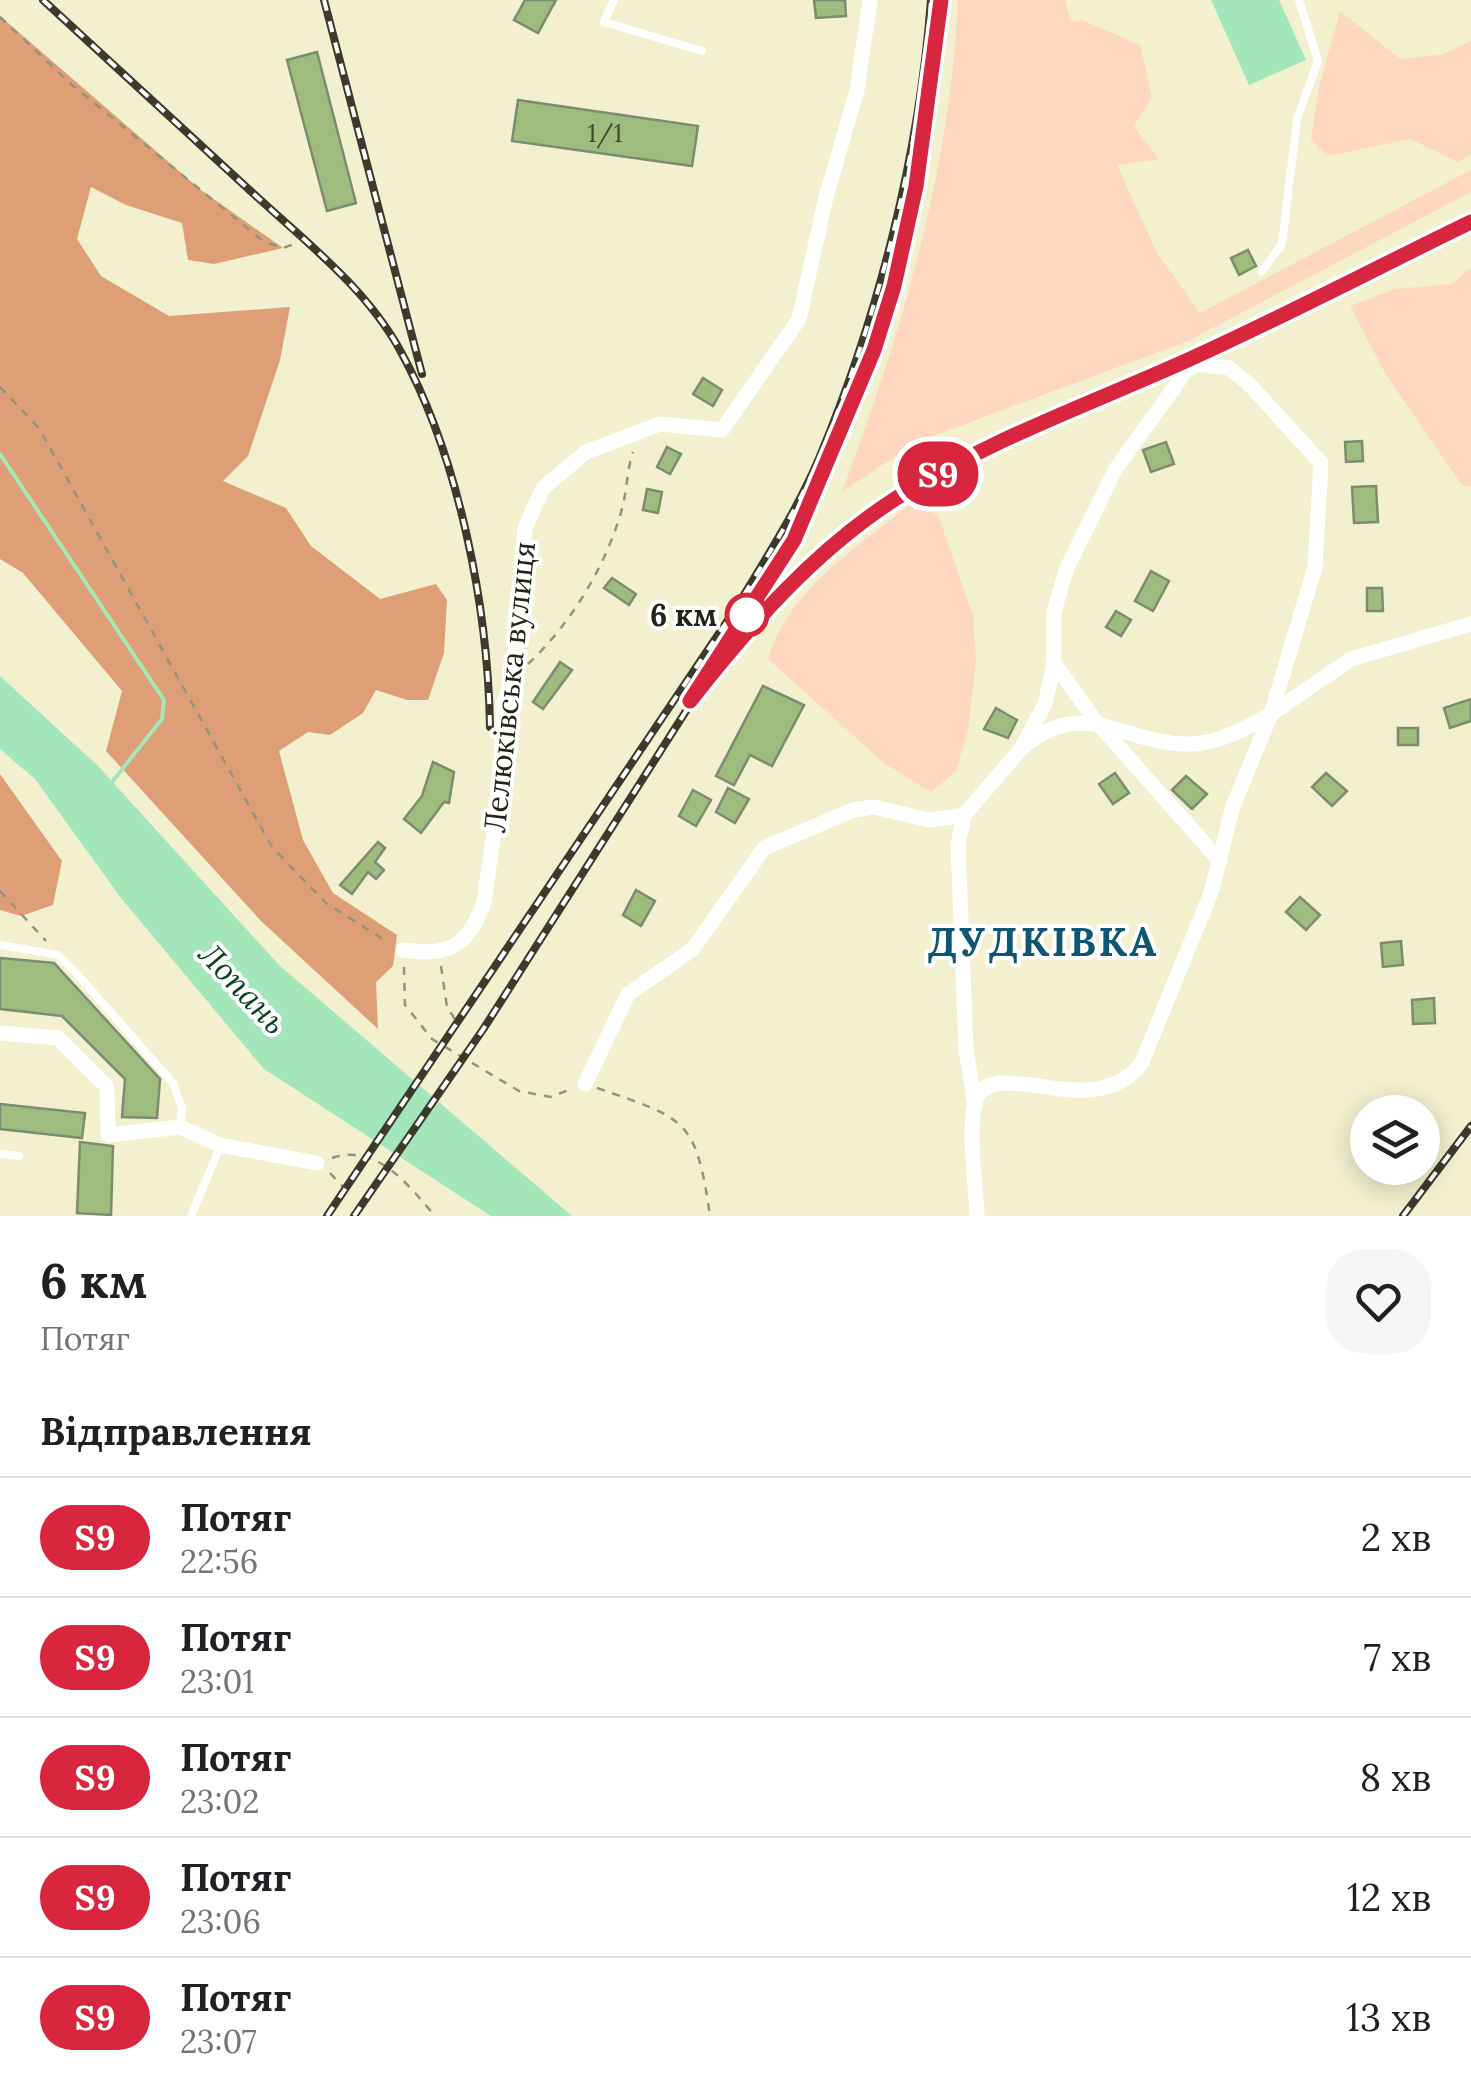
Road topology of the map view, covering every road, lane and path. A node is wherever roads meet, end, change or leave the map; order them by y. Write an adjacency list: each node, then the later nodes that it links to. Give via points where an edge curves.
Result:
1 (614, 0): 5 (lane, via 604,22)
2 (870, 0): 9 (street, Лелюківська вулиця, via 857,90 790,336 722,430 660,424)
3 (1299, 0): 7 (lane, via 1318,61 1297,119 1282,244)
4 (0, 17): 6 (path, via 71,84 263,240 282,248)
5 (702, 51)
6 (294, 244)
7 (1262, 271)
8 (0, 387): 20 (path, via 39,428 272,847 326,903)
9 (639, 432): 12 (path, via 624,504 582,599); 12 (street, Лелюківська вулиця, via 586,452 543,488 532,507)
10 (1471, 624): 13 (street, via 1351,659)
11 (1054, 663): 13 (street, via 1054,612 1066,570 1115,470 1186,371 1207,362 1229,368 1250,385 1322,463 1315,567); 14 (street); 15 (street, via 1045,704)
12 (513, 675): 21 (street, Лелюківська вулиця, via 502,706 502,775 484,902 468,934)
13 (1271, 714): 14 (street, via 1234,734 1188,744); 17 (street, via 1233,806)
14 (1097, 722): 15 (street, via 1056,726); 17 (street)
15 (1022, 748): 16 (street)
16 (964, 815): 25 (street, via 928,820 853,810 764,848 693,949 628,994); 26 (street, via 958,844)
17 (1220, 861): 26 (street, via 1192,944 1134,1072 1110,1087 1084,1092 1003,1080 984,1089)
18 (0, 891): 22 (path)
19 (0, 945): 22 (lane)
20 (403, 950): 21 (street); 25 (path, via 405,1004 432,1040 519,1091 551,1097)
21 (439, 954): 23 (path, via 447,1007)
22 (58, 955): 27 (lane, via 173,1083)
23 (456, 1021)
24 (0, 1033): 27 (street, via 58,1038 107,1087 108,1134)
25 (584, 1084): 36 (path, via 684,1124 695,1143)
26 (974, 1106): 37 (street)
27 (180, 1127): 28 (street)
28 (220, 1144): 31 (street); 34 (lane)
29 (0, 1154): 30 (lane)
30 (19, 1156)
31 (317, 1163): 35 (path, via 362,1155 398,1173)
32 (340, 1180): 33 (path)
33 (345, 1189)
34 (191, 1216)
35 (435, 1216)
36 (710, 1216)
37 (977, 1216)

